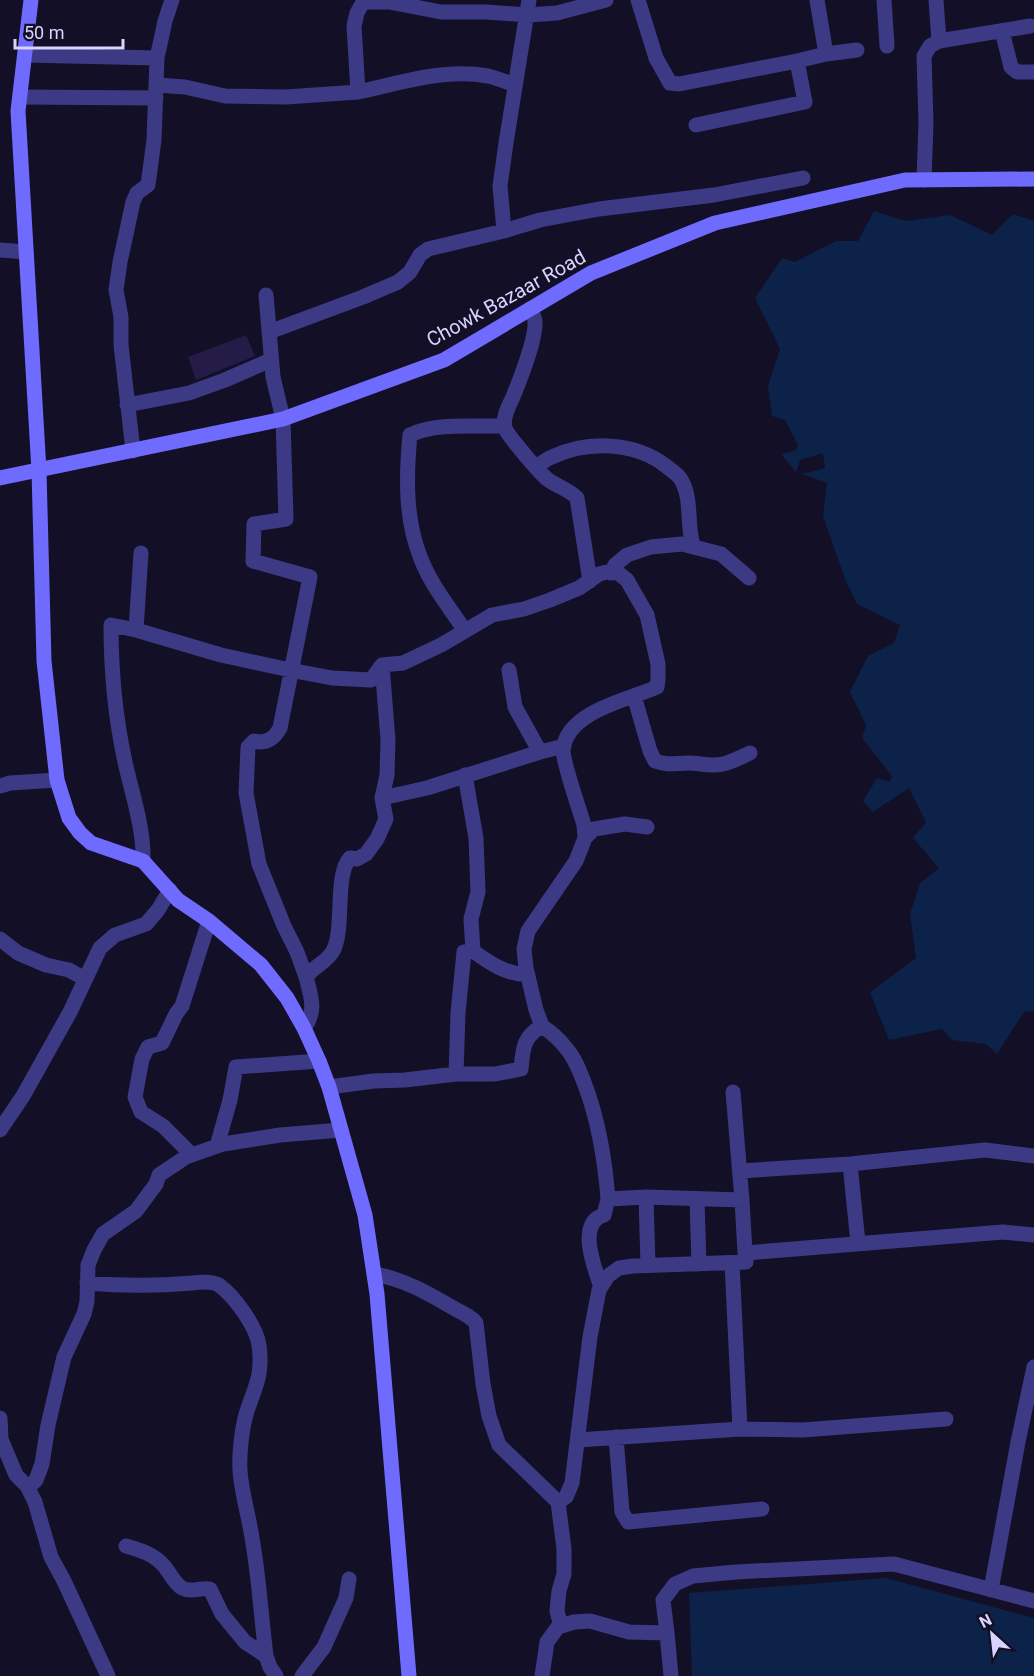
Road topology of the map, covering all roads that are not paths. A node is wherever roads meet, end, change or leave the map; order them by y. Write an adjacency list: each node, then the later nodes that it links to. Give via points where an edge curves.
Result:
1 (31, 0): 16 (street)
2 (172, 0): 17 (street)
3 (606, 0): 9 (street, via 557,13)
4 (638, 0): 18 (street, via 656,58 670,83)
5 (817, 0): 15 (street)
6 (884, 0): 13 (street)
7 (936, 0): 12 (street)
8 (363, 1): 9 (street, via 441,12); 22 (street, via 354,26)
9 (528, 7): 20 (street)
10 (1030, 26): 11 (street)
11 (1002, 31): 12 (street); 19 (street, via 1011,67 1017,72)
12 (939, 41): 27 (street, via 924,56)
13 (887, 46)
14 (857, 50): 15 (street)
15 (826, 54): 18 (street)
16 (25, 55): 17 (street); 23 (street)
17 (157, 58): 21 (street)
18 (796, 61): 24 (street, via 805,102)
19 (1034, 72)
20 (515, 85): 22 (street, via 491,76 442,74); 28 (street, via 500,186)
21 (156, 92): 22 (street, via 185,87 225,96 286,97); 23 (street); 35 (street, via 148,185 133,202 116,290)
22 (358, 92)
23 (20, 97): 30 (street)
24 (696, 125)
25 (803, 178): 28 (street, via 714,195 587,211)
26 (1034, 179): 27 (street, Chowk Bazaar Road)
27 (924, 180): 32 (street, Chowk Bazaar Road, via 905,180 715,223 591,273)
28 (504, 231): 33 (street, via 428,249 398,282)
29 (0, 250): 30 (street)
30 (26, 252): 40 (street)
31 (266, 295): 33 (street)
32 (530, 309): 36 (street, Chowk Bazaar Road, via 444,360); 37 (street, via 536,319 534,332)
33 (269, 332): 34 (street)
34 (271, 360): 35 (street, via 189,393); 36 (street)
35 (127, 405): 38 (street)
36 (283, 419): 38 (street, Chowk Bazaar Road); 50 (street, via 286,519 254,525 253,561 310,578)
37 (504, 426): 39 (street); 48 (street, via 440,427 410,435 408,502 415,538 421,559)
38 (133, 451): 40 (street, Chowk Bazaar Road)
39 (536, 467): 42 (street, via 552,457 604,445 651,456 680,477 686,489); 46 (street, via 545,478 576,498)
40 (39, 471): 41 (street, Chowk Bazaar Road); 57 (street, via 44,661)
41 (0, 478)
42 (693, 546): 44 (street, via 651,547 627,555); 45 (street, via 721,554)
43 (141, 553): 47 (street)
44 (611, 573): 46 (street, via 599,574); 52 (street, via 627,580 647,615 658,664 657,687)
45 (749, 579)
46 (590, 581): 48 (street, via 550,600 492,615)
47 (136, 630): 50 (street); 62 (street, via 111,625 111,651 113,695 144,844)
48 (465, 631): 49 (street, via 403,663)
49 (382, 665): 50 (street, via 371,680); 59 (street, via 387,740 387,775)
50 (290, 670): 68 (street, via 280,728 268,741 254,741 248,747 246,793 259,864)
51 (509, 670): 54 (street, via 515,707)
52 (634, 696): 53 (street, via 590,714 568,734); 55 (street, via 655,761 722,765)
53 (564, 746): 54 (street); 61 (street)
54 (540, 752): 56 (street)
55 (750, 753)
56 (465, 775): 59 (street); 66 (street, via 478,892 471,919)
57 (57, 780): 58 (street); 62 (street, via 69,818 80,833 91,843)
58 (0, 786)
59 (382, 798): 68 (street, via 386,819 377,839 366,854 345,863 333,952)
60 (647, 827): 61 (street, via 625,824 594,829)
61 (585, 838): 67 (street, via 576,861 528,931 524,949)
62 (143, 861): 63 (street)
63 (170, 890): 64 (street); 69 (street, via 146,924 115,935 100,948)
64 (209, 921): 71 (street, via 261,965); 79 (street, via 182,1006 162,1043 148,1047 142,1059 135,1097 141,1112 163,1126)
65 (0, 939): 69 (street, via 18,953)
66 (473, 951): 67 (street, via 500,969); 73 (street, via 464,952)
67 (528, 975): 70 (street)
68 (306, 977): 71 (street, via 312,1015)
69 (85, 979): 76 (street, via 66,1021)
70 (542, 1026): 73 (street, via 532,1032 524,1046 521,1069); 84 (street, via 568,1050 590,1097 604,1155)
71 (304, 1028): 72 (street)
72 (319, 1060): 74 (street); 78 (street, via 236,1067)
73 (456, 1074): 74 (street)
74 (329, 1087): 77 (street)
75 (732, 1092): 82 (street)
76 (0, 1130)
77 (341, 1130): 78 (street); 93 (street, via 365,1215)
78 (217, 1146): 79 (street)
79 (192, 1155): 94 (street, via 159,1175 136,1211 103,1234 88,1265)
80 (1034, 1156): 81 (street, via 985,1150)
81 (850, 1164): 82 (street); 88 (street)
82 (740, 1171): 86 (street)
83 (646, 1197): 84 (street); 85 (street); 92 (street)
84 (608, 1199): 95 (street, via 604,1215 592,1224 589,1238)
85 (697, 1200): 86 (street); 91 (street)
86 (742, 1200): 89 (street)
87 (1034, 1235): 88 (street, via 1003,1232)
88 (858, 1243): 89 (street)
89 (745, 1253): 90 (street, via 746,1262)
90 (732, 1263): 91 (street); 99 (street)
91 (699, 1264): 92 (street)
92 (648, 1265): 95 (street, via 619,1268)
93 (374, 1274): 104 (street, via 403,1281 470,1316 476,1323 489,1416 499,1445); 116 (street)
94 (87, 1283): 103 (street, via 87,1302 64,1357 42,1464); 112 (street, via 217,1283 252,1326 261,1363 246,1413 240,1471 253,1540)
95 (601, 1287): 102 (street, via 590,1337)
96 (1034, 1367): 108 (street)
97 (0, 1418): 101 (street)
98 (946, 1419): 99 (street, via 803,1430)
99 (740, 1429): 100 (street)
100 (616, 1437): 102 (street); 105 (street, via 622,1512 627,1522)
101 (0, 1438): 103 (street, via 16,1475)
102 (578, 1440): 104 (street, via 572,1483 566,1497)
103 (28, 1488): 113 (street, via 51,1557)
104 (558, 1502): 110 (street, via 564,1549 557,1611)
105 (762, 1509)
106 (126, 1546): 112 (street, via 143,1550 157,1560 183,1589 210,1589 232,1627)
107 (349, 1580): 115 (street, via 343,1606 324,1647)
108 (991, 1590): 109 (street); 111 (street, via 894,1564 693,1576 675,1584 663,1600)
109 (1034, 1601)
110 (561, 1626): 111 (street, via 590,1621 630,1632); 117 (street, via 547,1642)
111 (667, 1633): 118 (street)
112 (266, 1656): 114 (street)
113 (108, 1676)
114 (276, 1676)
115 (302, 1676)
116 (410, 1676)
117 (542, 1676)
118 (671, 1676)

